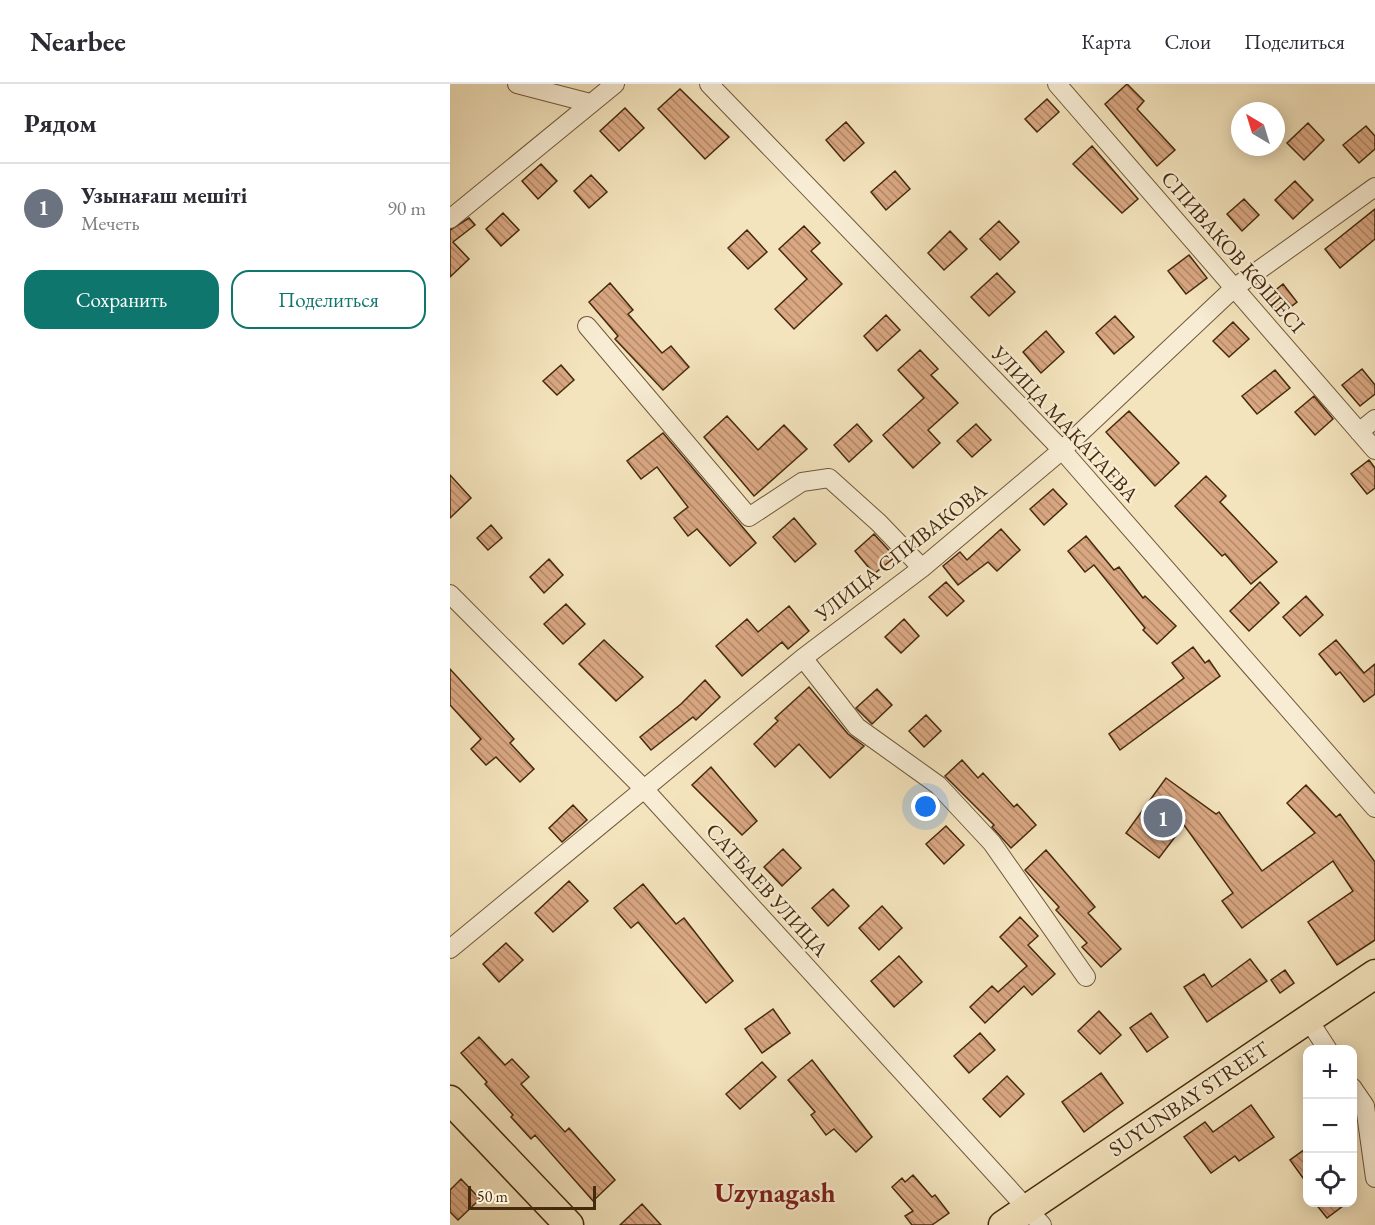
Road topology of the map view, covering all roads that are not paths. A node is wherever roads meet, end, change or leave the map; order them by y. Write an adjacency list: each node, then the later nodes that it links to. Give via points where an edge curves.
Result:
1 (517, 84): 5 (street)
2 (615, 84): 5 (street)
3 (709, 84): 12 (street, УЛИЦА МАКАТАЕВА)
4 (1057, 84): 8 (street, СПИВАКОВ КӨШЕСІ)
5 (590, 103): 7 (street)
6 (1375, 186): 8 (street, УЛИЦА СПИВАКОВА)
7 (450, 219)
8 (1234, 288): 11 (street, СПИВАКОВ КӨШЕСІ); 12 (street, УЛИЦА СПИВАКОВА)
9 (587, 326): 14 (street, via 749,517 802,482 829,478)
10 (1375, 419): 11 (street)
11 (1359, 432): 13 (street, СПИВАКОВ КӨШЕСІ)
12 (1062, 450): 14 (street, УЛИЦА СПИВАКОВА); 18 (street, УЛИЦА МАКАТАЕВА)
13 (1375, 450)
14 (921, 568): 16 (street, УЛИЦА СПИВАКОВА)
15 (450, 594): 17 (street, САТБАЕВ УЛИЦА)
16 (803, 658): 17 (street, УЛИЦА СПИВАКОВА); 21 (street, via 857,727 938,785 992,843)
17 (645, 790): 19 (street, УЛИЦА СПИВАКОВА); 27 (street, САТБАЕВ УЛИЦА)
18 (1375, 808)
19 (450, 949)
20 (1375, 974): 22 (main road, SUYUNBAY STREET)
21 (1086, 977)
22 (1308, 1019): 23 (street); 27 (main road, SUYUNBAY STREET)
23 (1325, 1045)
24 (1357, 1093): 26 (street, via 1365,1106)
25 (450, 1100): 28 (main road)
26 (1375, 1178)
27 (1034, 1217): 29 (main road, SUYUNBAY STREET)
28 (569, 1225)
29 (1003, 1225)

